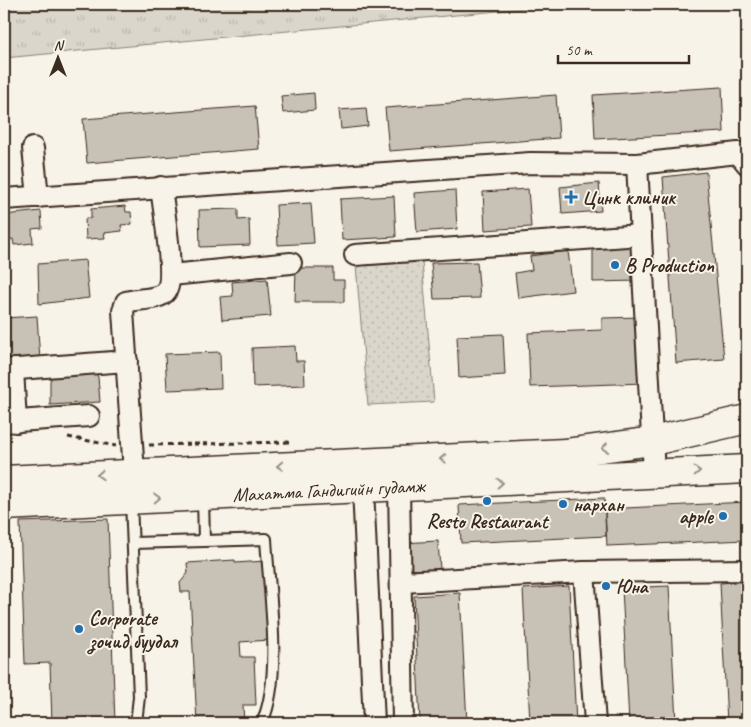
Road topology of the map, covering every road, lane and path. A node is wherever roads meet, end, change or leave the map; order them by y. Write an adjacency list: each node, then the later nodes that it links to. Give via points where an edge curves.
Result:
1 (33, 148): 5 (street)
2 (637, 164): 3 (street, via 738,153); 4 (street, via 530,163); 7 (street)
3 (747, 164)
4 (162, 187): 5 (street); 10 (street)
5 (38, 197): 6 (street)
6 (4, 199)
7 (641, 235): 8 (street); 17 (street)
8 (355, 255)
9 (292, 263): 10 (street)
10 (171, 275): 11 (street, via 167,291 160,296 126,302 123,311)
11 (127, 361): 12 (street); 19 (street)
12 (9, 370): 15 (street)
13 (89, 416): 15 (street)
14 (747, 419): 17 (main road, Махатма Гандигийн гудамж)
15 (10, 422)
16 (66, 436): 19 (path, via 110,446)
17 (653, 441): 21 (street); 23 (main road, Махатма Гандигийн гудамж, one-way to 23, via 547,454)
18 (301, 442): 19 (path)
19 (132, 446): 23 (street)
20 (747, 469): 21 (main road, Махатма Гандигийн гудамж, one-way to 20)
21 (654, 473): 24 (main road, Махатма Гандигийн гудамж, one-way to 21)
22 (4, 480): 26 (main road, Махатма Гандигийн гудамж)
23 (132, 486): 26 (main road, Махатма Гандигийн гудамж); 27 (main road, Махатма Гандигийн гудамж, one-way to 27); 30 (lane)
24 (399, 486): 25 (main road, Махатма Гандигийн гудамж); 33 (street)
25 (363, 488): 27 (main road, Махатма Гандигийн гудамж); 36 (street)
26 (74, 489): 28 (main road, Махатма Гандигийн гудамж)
27 (203, 496): 29 (lane)
28 (4, 506)
29 (204, 542): 30 (lane); 35 (lane, via 266,539 274,664 267,711)
30 (133, 543): 34 (lane, via 139,696)
31 (747, 570): 32 (street)
32 (584, 572): 33 (street); 38 (street)
33 (402, 582): 37 (street)
34 (136, 723)
35 (262, 723)
36 (374, 723)
37 (403, 723)
38 (595, 723)

